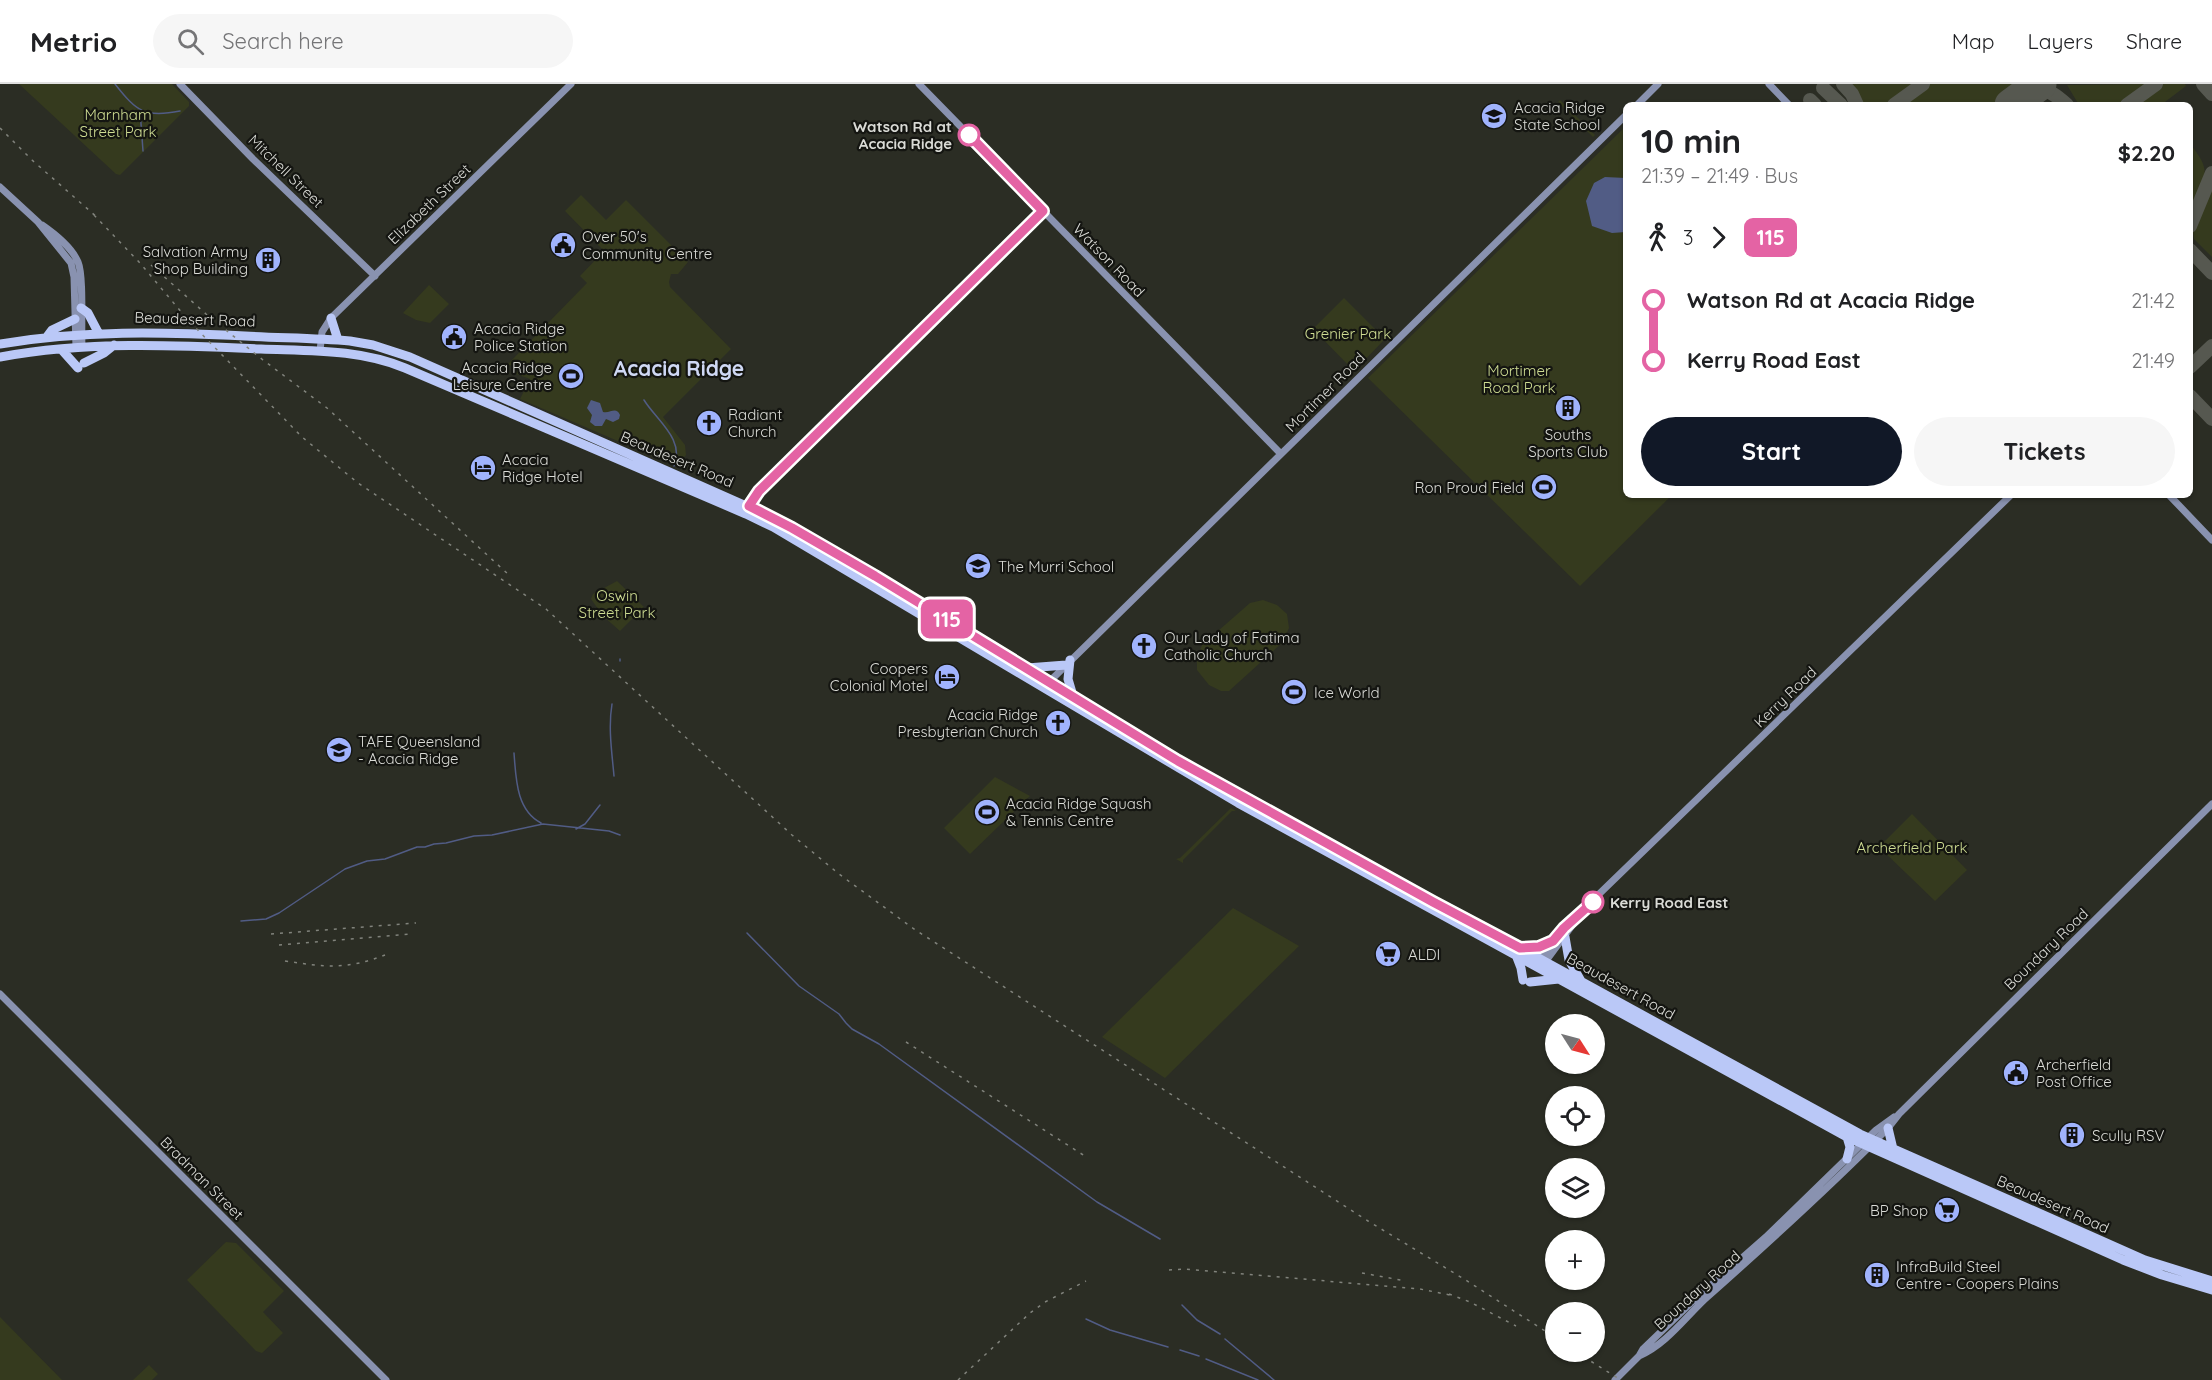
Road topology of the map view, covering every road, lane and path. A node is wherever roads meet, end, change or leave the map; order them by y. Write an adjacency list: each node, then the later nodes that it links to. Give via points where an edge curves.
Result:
1 (180, 84): 11 (main road, Mitchell Street)
2 (571, 84): 11 (main road, Elizabeth Street)
3 (919, 84): 26 (main road, Watson Road)
4 (1658, 84): 6 (main road)
5 (1769, 84): 7 (main road)
6 (1640, 102)
7 (1786, 102)
8 (1623, 118): 26 (main road, Mortimer Road)
9 (0, 187): 10 (main road)
10 (38, 222): 12 (main road, via 78,262); 14 (main road, via 71,262)
11 (375, 276): 13 (main road, Elizabeth Street)
12 (81, 308): 15 (highway); 16 (main road)
13 (331, 318): 18 (main road, Elizabeth Street); 19 (highway)
14 (75, 319): 16 (main road); 17 (highway, via 52,330)
15 (99, 334): 16 (highway, Beaudesert Road); 18 (highway, Beaudesert Road, via 165,332)
16 (79, 335): 17 (highway, Beaudesert Road); 22 (main road)
17 (46, 338): 20 (highway, Beaudesert Road)
18 (320, 339): 19 (highway, Beaudesert Road); 24 (main road, Elizabeth Street)
19 (338, 340): 31 (highway, Beaudesert Road, via 373,345 410,357 756,509)
20 (0, 344)
21 (114, 345): 22 (highway, Beaudesert Road); 23 (highway, via 81,366); 24 (highway, Beaudesert Road)
22 (79, 347): 23 (highway, Beaudesert Road)
23 (61, 349): 25 (highway, Beaudesert Road)
24 (320, 351): 32 (highway, Beaudesert Road, via 395,364 746,514)
25 (0, 357)
26 (1281, 454): 30 (main road, Mortimer Road)
27 (2008, 498): 35 (main road, Kerry Road)
28 (2172, 498): 29 (main road)
29 (2212, 540)
30 (1068, 662): 31 (highway); 32 (main road, Mortimer Road); 33 (highway)
31 (1027, 668): 32 (highway, Beaudesert Road)
32 (1046, 684): 33 (highway, Beaudesert Road); 38 (highway, Beaudesert Road, via 1238,803)
33 (1073, 696): 38 (highway, Beaudesert Road, via 1178,761)
34 (2212, 804): 43 (main road, Boundary Road)
35 (1576, 918): 36 (main road, Kerry Road); 37 (main road, Kerry Road)
36 (1565, 937): 39 (main road, Kerry Road); 41 (highway, via 1569,960)
37 (1553, 941): 38 (highway); 39 (main road, Kerry Road)
38 (1518, 951): 39 (highway, Beaudesert Road); 40 (highway, via 1526,981)
39 (1540, 964): 40 (highway, Beaudesert Road); 41 (highway, Beaudesert Road)
40 (1559, 979): 45 (highway, Beaudesert Road)
41 (1581, 981): 46 (highway, Beaudesert Road)
42 (0, 994): 52 (main road, Bradman Street)
43 (1899, 1114): 44 (main road, Boundary Road); 46 (main road, Boundary Road, via 1887,1121)
44 (1888, 1128): 46 (main road, Boundary Road); 47 (highway)
45 (1847, 1137): 46 (highway, Beaudesert Road); 48 (highway)
46 (1868, 1143): 47 (highway, Beaudesert Road); 48 (main road, Boundary Road); 50 (highway, Beaudesert Road, via 2123,1260); 51 (main road, Boundary Road, via 1792,1222 1671,1333)
47 (1893, 1149): 49 (highway, Beaudesert Road, via 2145,1260)
48 (1847, 1159): 51 (main road, Boundary Road)
49 (2212, 1281)
50 (2212, 1290)
51 (1639, 1356): 53 (main road, Boundary Road)
52 (386, 1380)
53 (1615, 1380)

